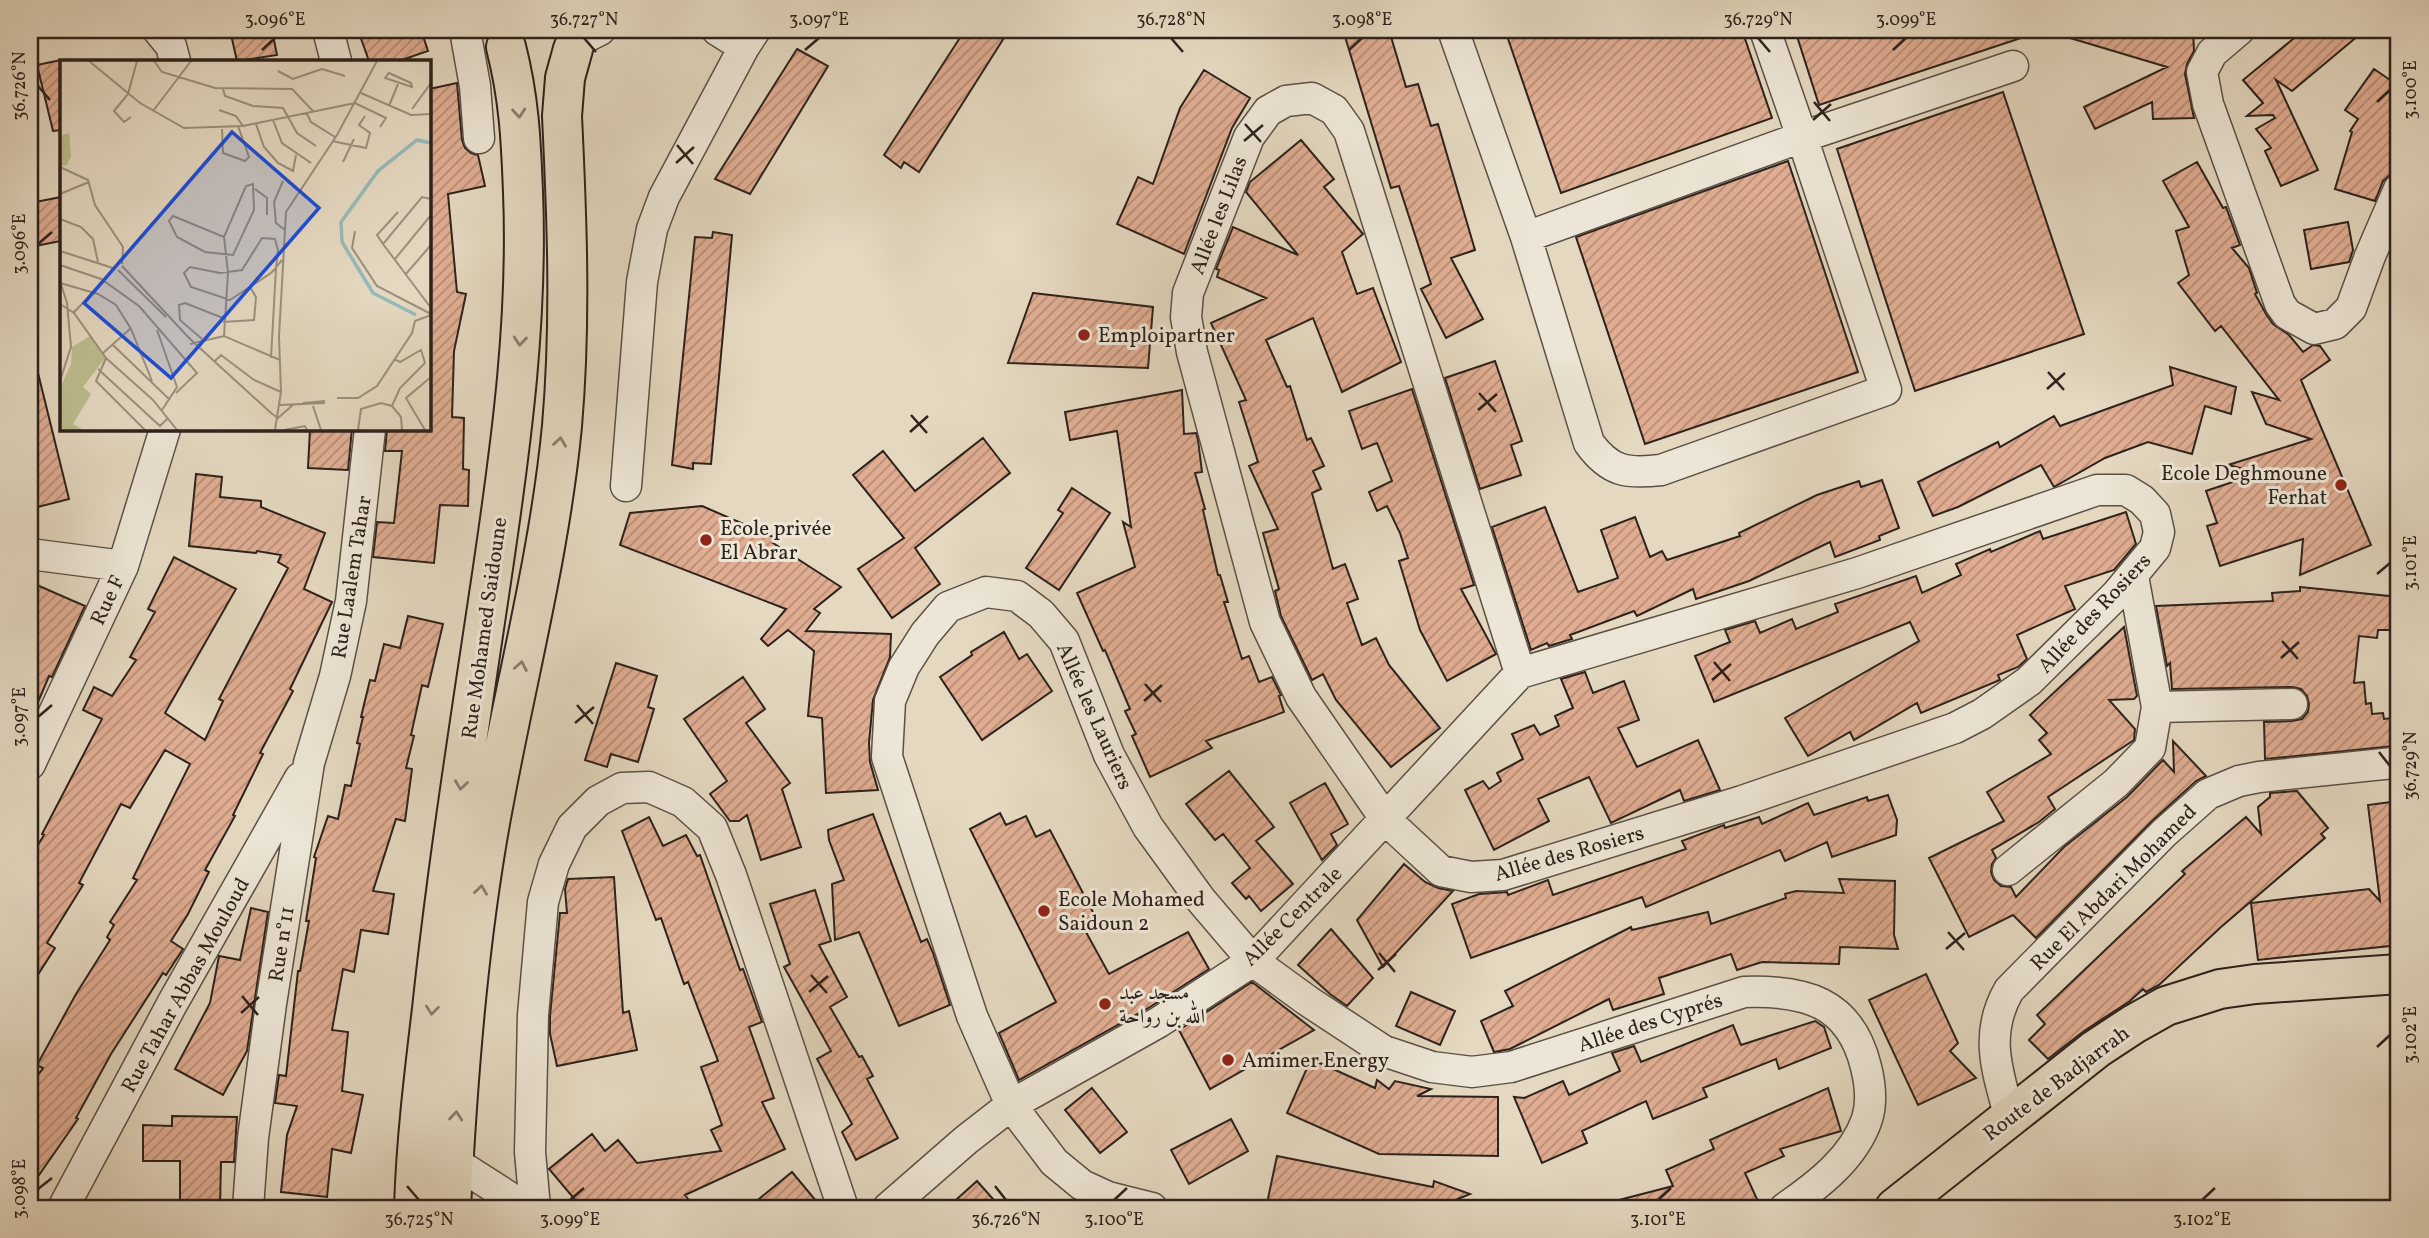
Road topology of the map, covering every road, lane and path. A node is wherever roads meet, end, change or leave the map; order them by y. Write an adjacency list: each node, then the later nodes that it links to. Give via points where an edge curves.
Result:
1 (158, 30): 11 (street, via 171,46)
2 (328, 30): 12 (street)
3 (466, 30): 15 (street)
4 (717, 30): 10 (street)
5 (1453, 30): 17 (street)
6 (1765, 30): 14 (street)
7 (2239, 30): 16 (street, via 2212,53 2202,72 2208,104 2287,314 2314,329 2335,324 2350,308)
8 (588, 36): 9 (main road, via 551,58 535,59 519,55); 37 (main road, Rue Mohamed Saidoune, one-way to 8, via 494,798 548,528 562,429 568,339 562,116 565,78)
9 (499, 38): 36 (main road, Rue Mohamed Saidoune, one-way to 36, via 516,86 521,140 525,245 520,346 507,472 440,935)
10 (749, 38): 20 (street, via 664,197 652,229 642,282)
11 (175, 60)
12 (336, 60)
13 (2012, 66): 14 (street)
14 (1802, 137): 17 (street); 17 (street, via 1886,390 1661,470 1637,473 1616,469 1589,443)
15 (479, 138)
16 (2399, 189)
17 (1526, 237)
18 (165, 430): 22 (street, Rue F)
19 (370, 430): 27 (street, Rue Laalem Tahar, via 351,601)
20 (626, 486)
21 (30, 554): 22 (street)
22 (123, 566): 29 (street, Rue F)
23 (2133, 576): 24 (street, Allée des Rosiers, via 2155,548 2159,532 2155,514 2126,490 2097,490 1857,573); 26 (street); 30 (street, Allée des Rosiers, via 2029,681 1982,714 1955,728 1742,801 1503,875 1471,877 1441,871)
24 (1520, 673): 30 (street, Allée Centrale); 30 (street, Allée les Lilas, via 1349,131 1334,110 1312,98 1286,101 1268,111 1249,137 1188,293 1186,317 1265,622 1301,698)
25 (2292, 704): 26 (street)
26 (2157, 707): 31 (street, via 2150,748 2116,783)
27 (309, 763): 38 (street, Rue Tahar Abbas Mouloud); 39 (street, Rue n°11, via 269,1017)
28 (2393, 763): 35 (street, Rue El Abdari Mohamed, via 2239,781 2208,794 2164,833 2004,998 1993,1047)
29 (30, 764)
30 (1386, 820): 32 (street, Allée Centrale)
31 (2008, 870)
32 (1253, 961): 34 (street, Allée Centrale); 34 (street, Allée les Lauriers, via 1148,827 1109,755 1064,641 1041,614 1017,596 986,592 948,607 904,667 890,701 887,757 972,1016); 47 (street, Allée des Cyprés, via 1384,1051 1432,1067 1472,1072 1511,1067 1744,992 1778,991 1828,1006 1854,1034 1864,1058 1870,1081 1867,1118 1839,1163)
33 (2399, 974): 35 (main road, Route de Badjarrah, via 2255,984 2220,989 2166,1006 2096,1049)
34 (1011, 1105): 45 (street, Allée Centrale); 46 (street, Allée les Lauriers, via 1054,1162 1082,1185)
35 (2010, 1118): 48 (main road, Route de Badjarrah)
36 (415, 1156): 37 (street); 40 (main road, Rue Mohamed Saidoune)
37 (453, 1161): 41 (main road, Rue Mohamed Saidoune); 42 (street)
38 (63, 1208)
39 (248, 1208)
40 (414, 1208)
41 (451, 1208)
42 (526, 1208)
43 (536, 1208): 44 (street, via 530,1152 533,1016 543,902 572,827 598,801 622,788 649,788 683,802 712,828)
44 (843, 1208)
45 (888, 1208)
46 (1152, 1208)
47 (1785, 1208)
48 (1895, 1208)

